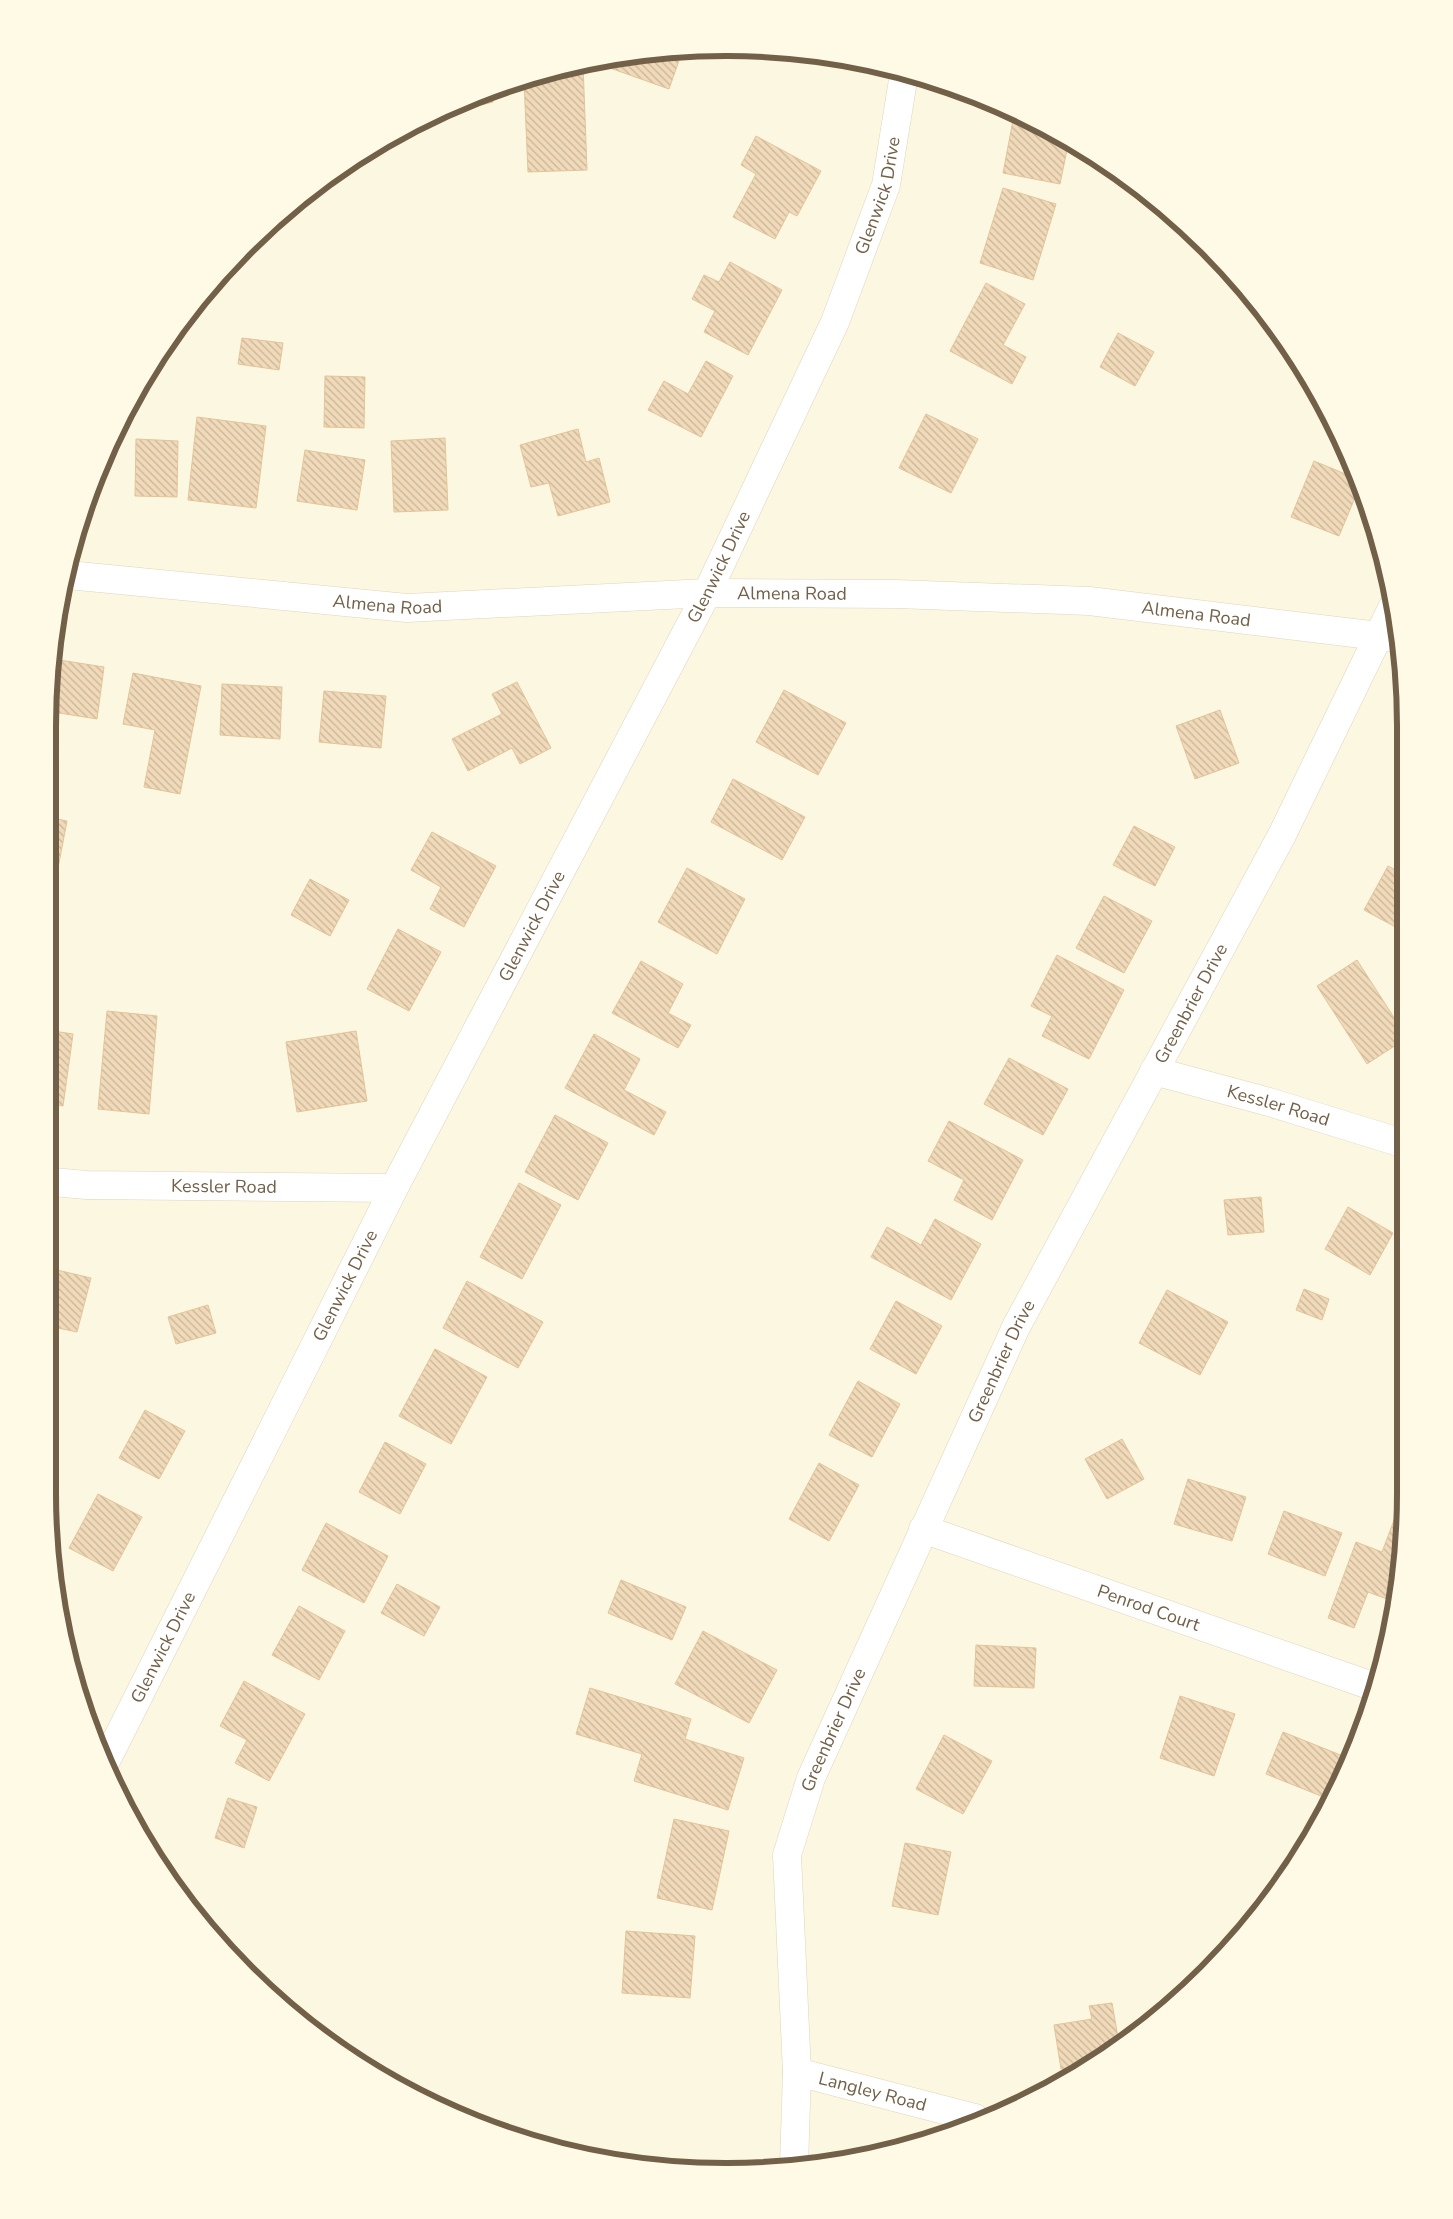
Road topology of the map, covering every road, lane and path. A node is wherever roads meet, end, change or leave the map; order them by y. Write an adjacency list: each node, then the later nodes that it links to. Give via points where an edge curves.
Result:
1 (903, 80): 3 (street, Glenwick Drive, via 886,185 836,322)
2 (74, 576): 3 (street, Almena Road, via 407,608)
3 (707, 594): 4 (street, Almena Road, via 896,594 1089,601); 8 (street, Glenwick Drive)
4 (1387, 637): 5 (street, Greenbrier Drive)
5 (1154, 1071): 6 (street, Kessler Road); 9 (street, Greenbrier Drive, via 1016,1327)
6 (1397, 1140)
7 (56, 1182): 8 (street, Kessler Road)
8 (394, 1188): 11 (street, Glenwick Drive)
9 (923, 1529): 10 (street, Penrod Court); 12 (street, Greenbrier Drive, via 811,1778 788,1855)
10 (1368, 1685)
11 (109, 1754)
12 (797, 2072): 13 (street, Langley Road); 14 (street, Greenbrier Drive)
13 (970, 2117)
14 (794, 2159)

